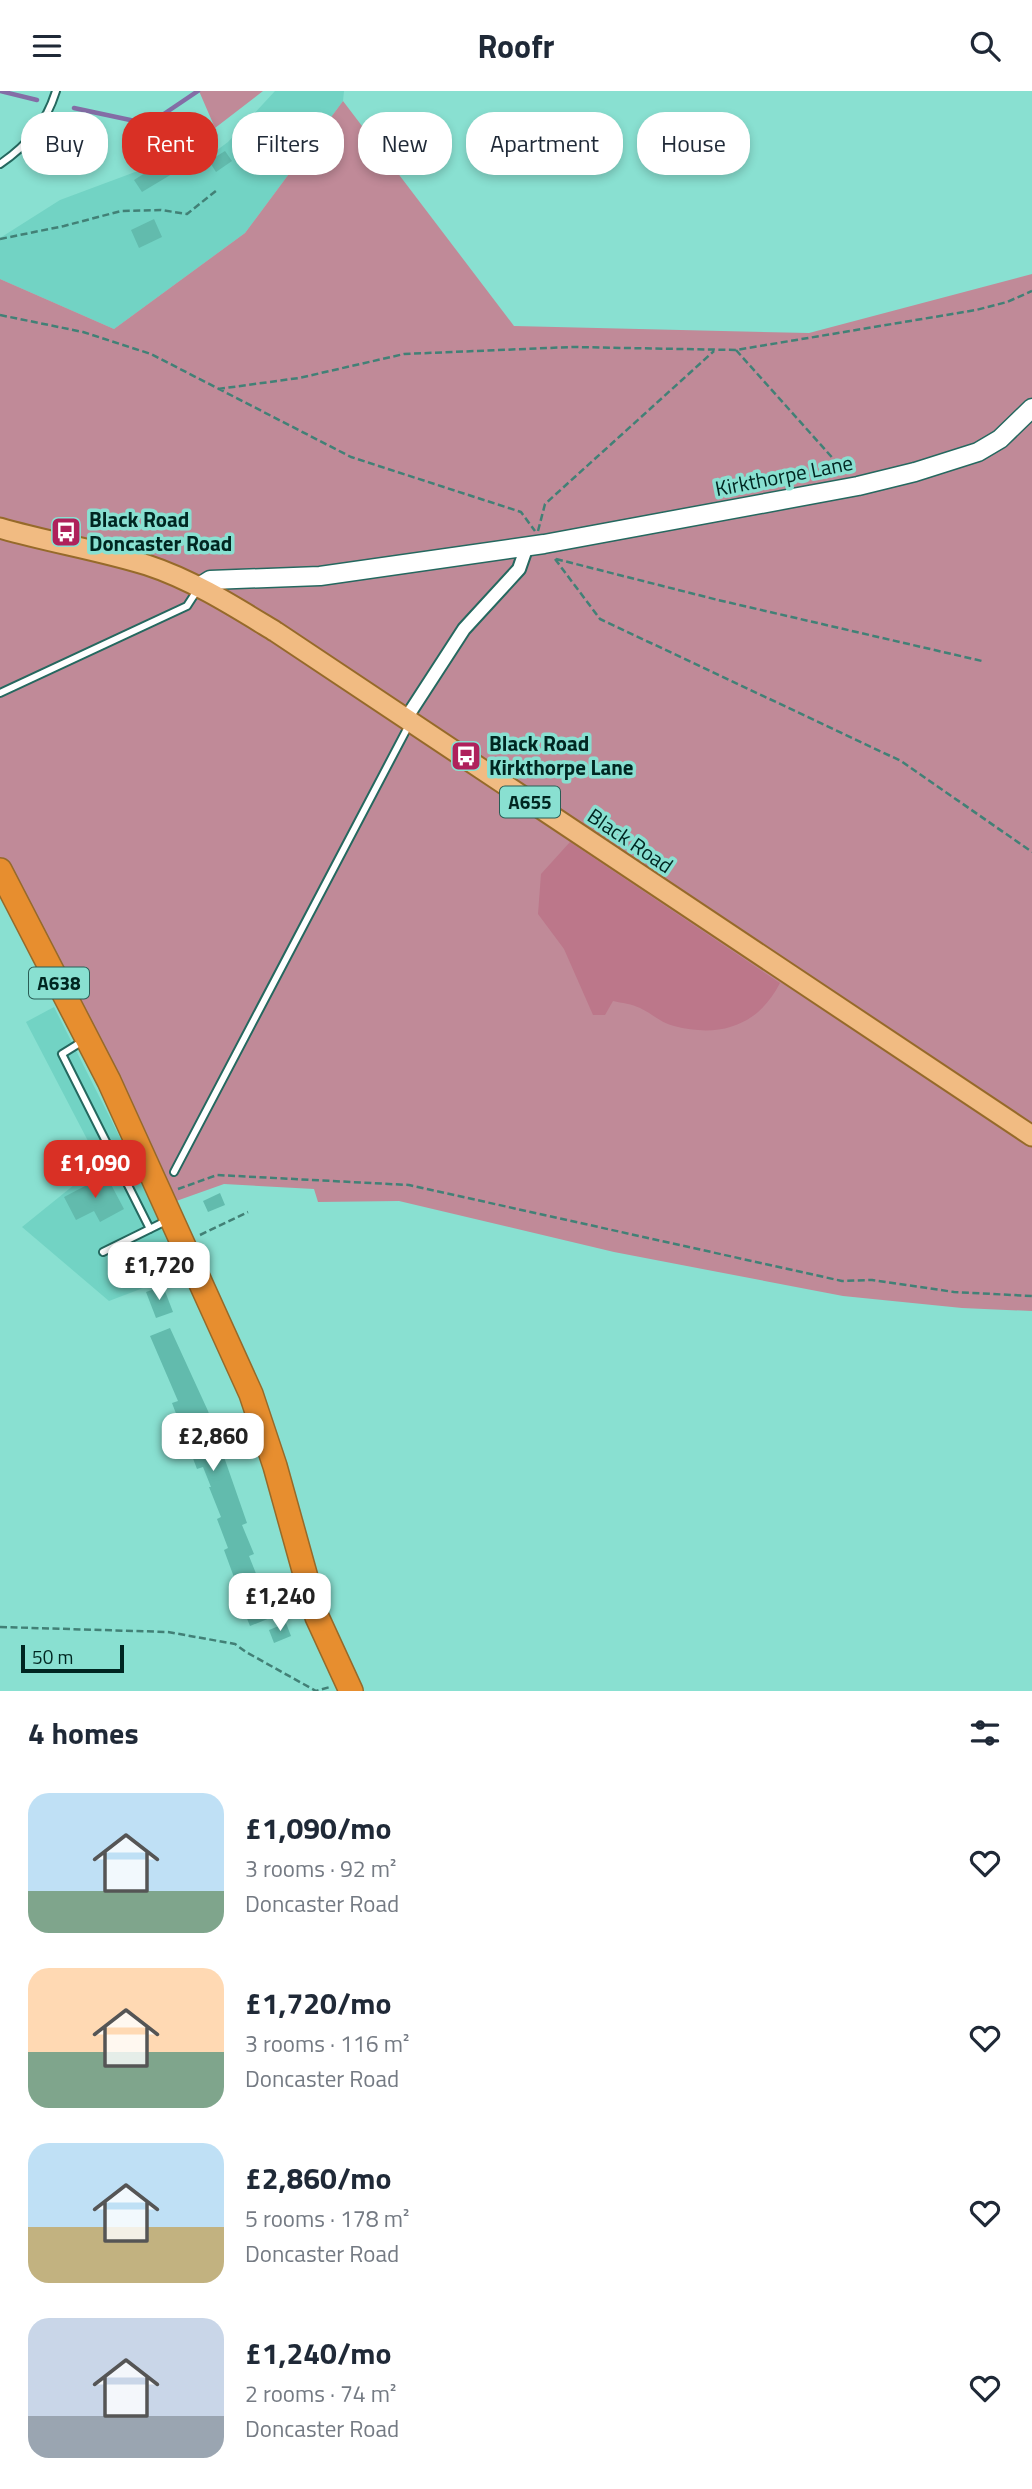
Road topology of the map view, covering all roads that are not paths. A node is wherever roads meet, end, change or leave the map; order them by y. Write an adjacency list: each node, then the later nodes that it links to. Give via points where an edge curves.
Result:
1 (56, 91): 2 (lane, via 49,115 17,153)
2 (0, 164)
3 (1032, 408): 5 (street, Kirkthorpe Lane, via 1000,439 978,452 915,472)
4 (0, 528): 6 (main road, Black Road / A655, via 146,565)
5 (536, 545): 6 (street, Kirkthorpe Lane, via 320,576 210,580); 8 (street, via 464,629)
6 (199, 587): 7 (lane, via 187,606); 8 (main road, Black Road / A655, via 276,632)
7 (0, 694)
8 (408, 721): 10 (main road, Black Road / A655); 11 (lane)
9 (2, 877): 12 (highway, A638, via 88,1038)
10 (1032, 1136)
11 (174, 1172)
12 (160, 1224): 13 (lane); 14 (highway, A638, via 181,1244 251,1394 317,1617)
13 (103, 1252)
14 (348, 1687)

